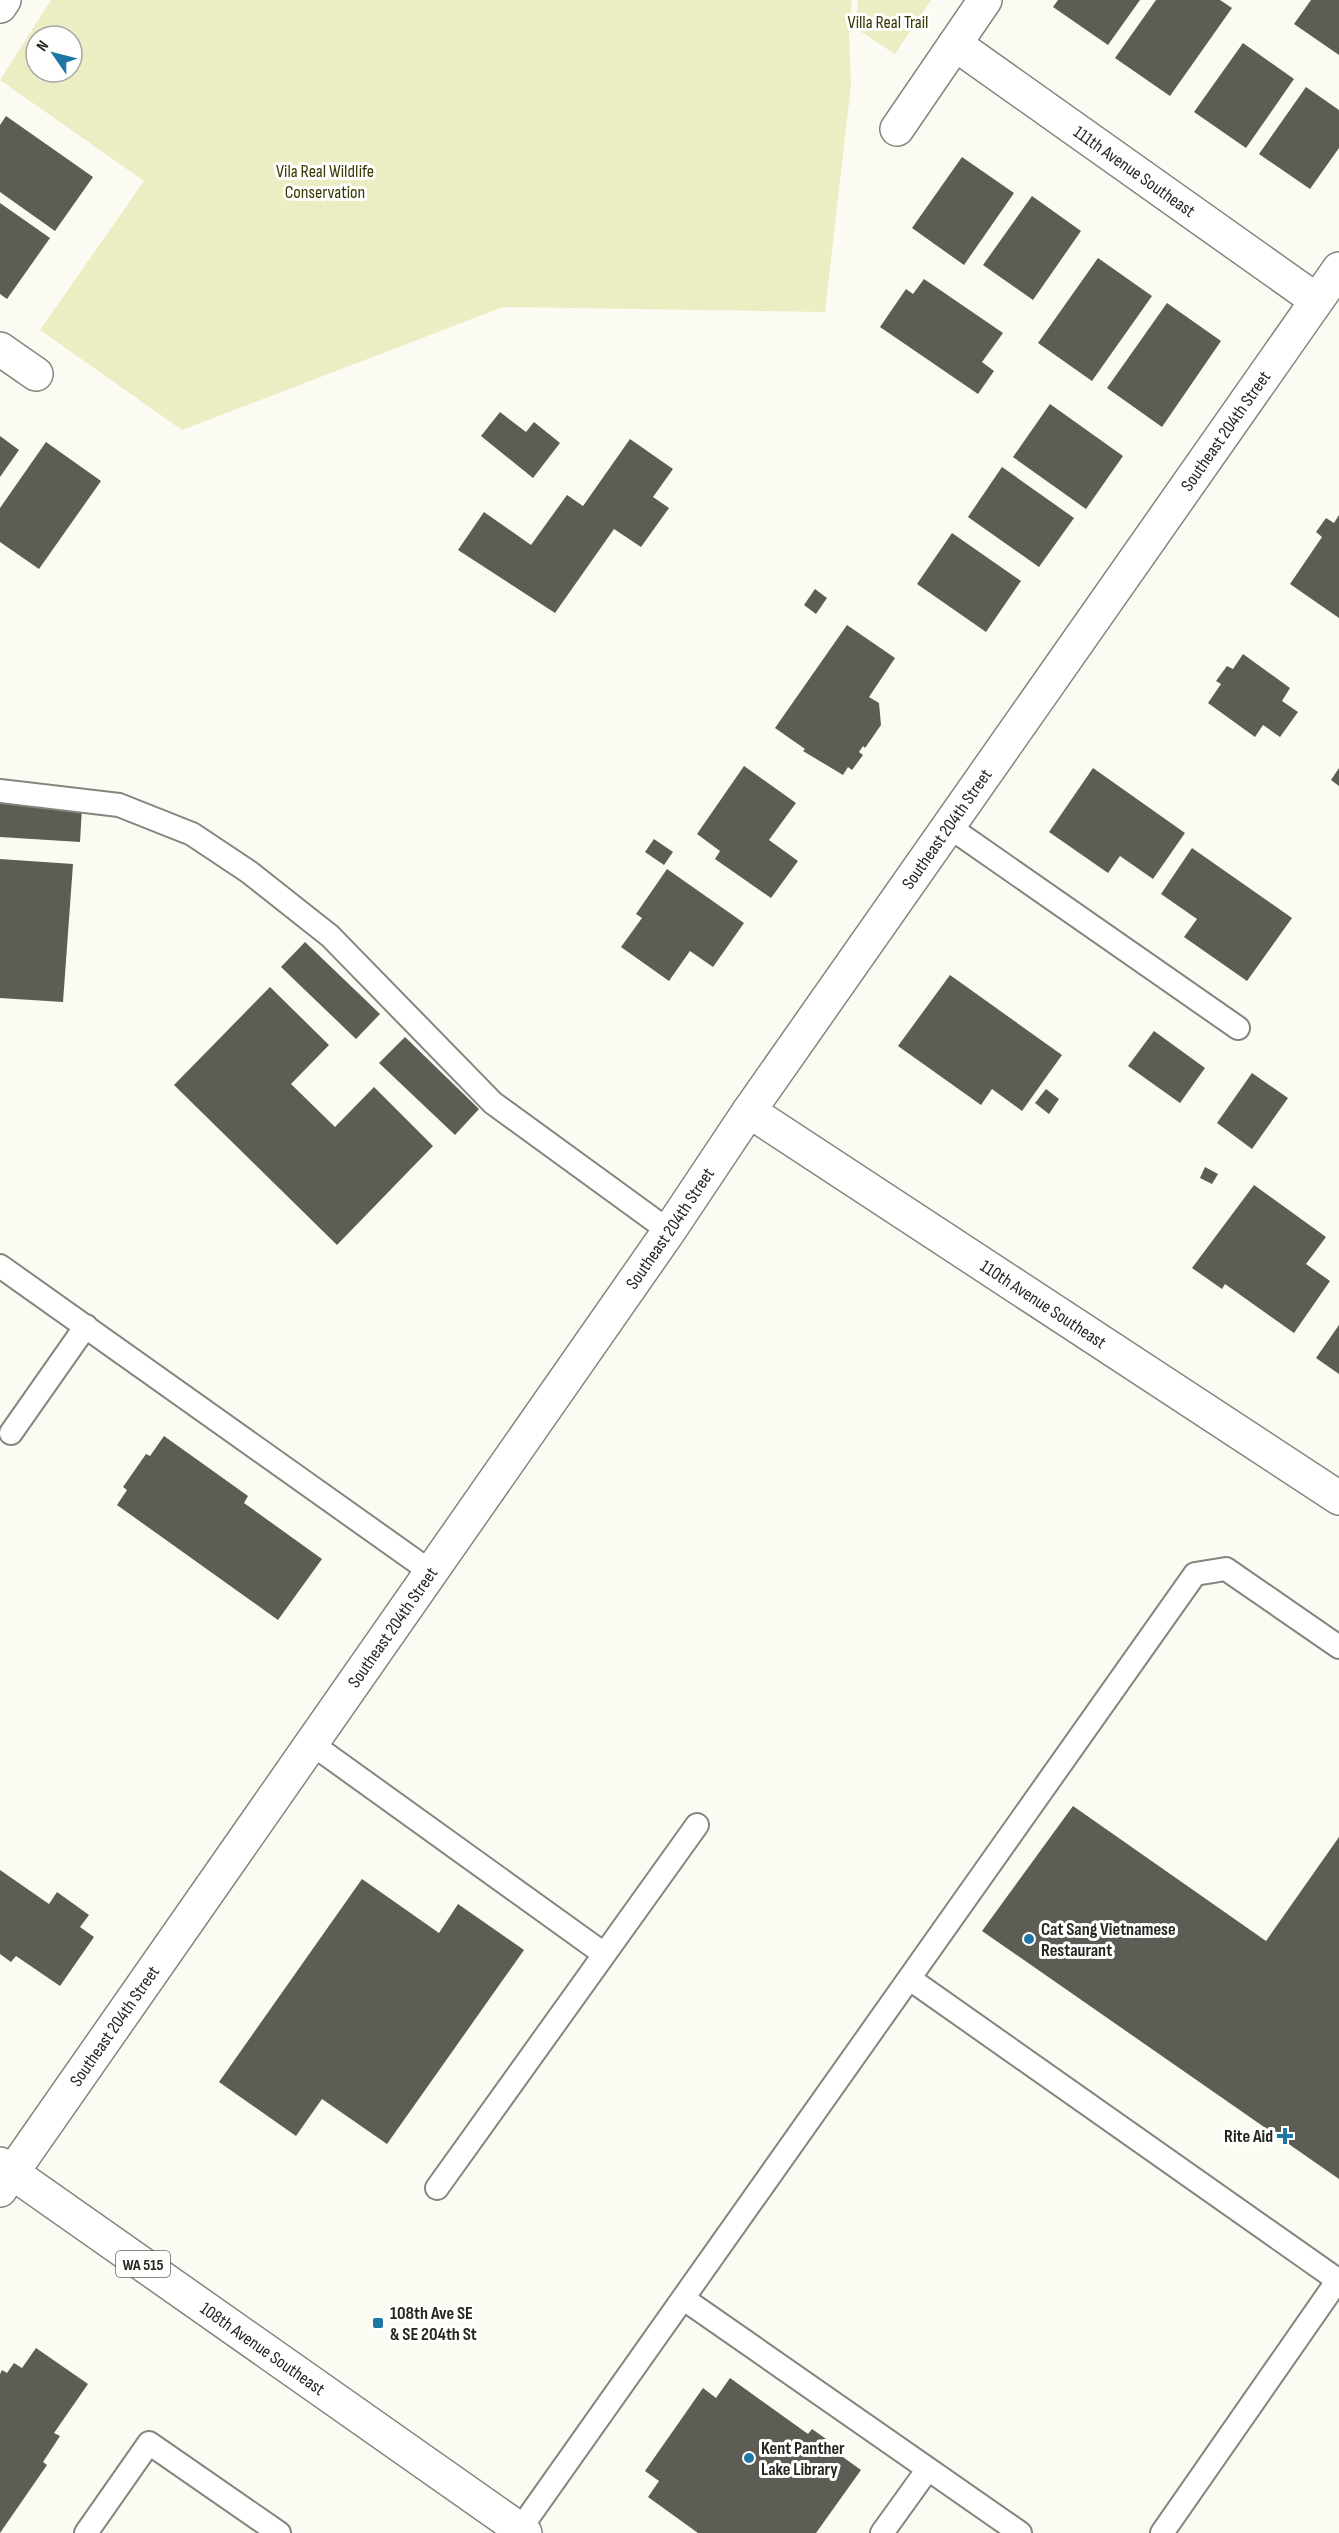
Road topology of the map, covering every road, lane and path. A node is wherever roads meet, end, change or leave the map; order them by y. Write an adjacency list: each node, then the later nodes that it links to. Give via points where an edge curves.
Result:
1 (4, 0): 3 (street)
2 (985, 0): 4 (street)
3 (0, 6)
4 (955, 44): 5 (street); 7 (street, 111th Avenue Southeast)
5 (897, 129)
6 (1339, 269): 7 (street, Southeast 204th Street)
7 (1316, 300): 11 (street, Southeast 204th Street)
8 (0, 349): 9 (street)
9 (36, 374)
10 (0, 791): 14 (lane, via 119,805 192,834 249,872 330,936 493,1103)
11 (948, 826): 12 (lane); 13 (street, Southeast 204th Street)
12 (1238, 1028)
13 (749, 1111): 14 (street, Southeast 204th Street); 18 (street, 110th Avenue Southeast)
14 (669, 1231): 19 (street, Southeast 204th Street)
15 (0, 1266): 16 (lane)
16 (86, 1326): 17 (lane); 19 (lane)
17 (11, 1433)
18 (1339, 1498)
19 (431, 1572): 21 (street, Southeast 204th Street)
20 (1339, 1647): 24 (lane, via 1226,1569 1195,1574)
21 (312, 1744): 23 (lane); 25 (street, Southeast 204th Street)
22 (697, 1825): 23 (lane)
23 (604, 1954): 26 (lane)
24 (909, 1979): 27 (lane); 28 (lane)
25 (4, 2176): 30 (street, 108th Avenue Southeast / WA 515)
26 (437, 2188)
27 (1339, 2280): 35 (lane)
28 (684, 2299): 29 (lane); 30 (lane)
29 (928, 2469): 31 (lane); 34 (lane)
30 (523, 2531)
31 (1018, 2532)
32 (86, 2533): 33 (lane, via 149,2443)
33 (279, 2533)
34 (882, 2533)
35 (1162, 2533)

